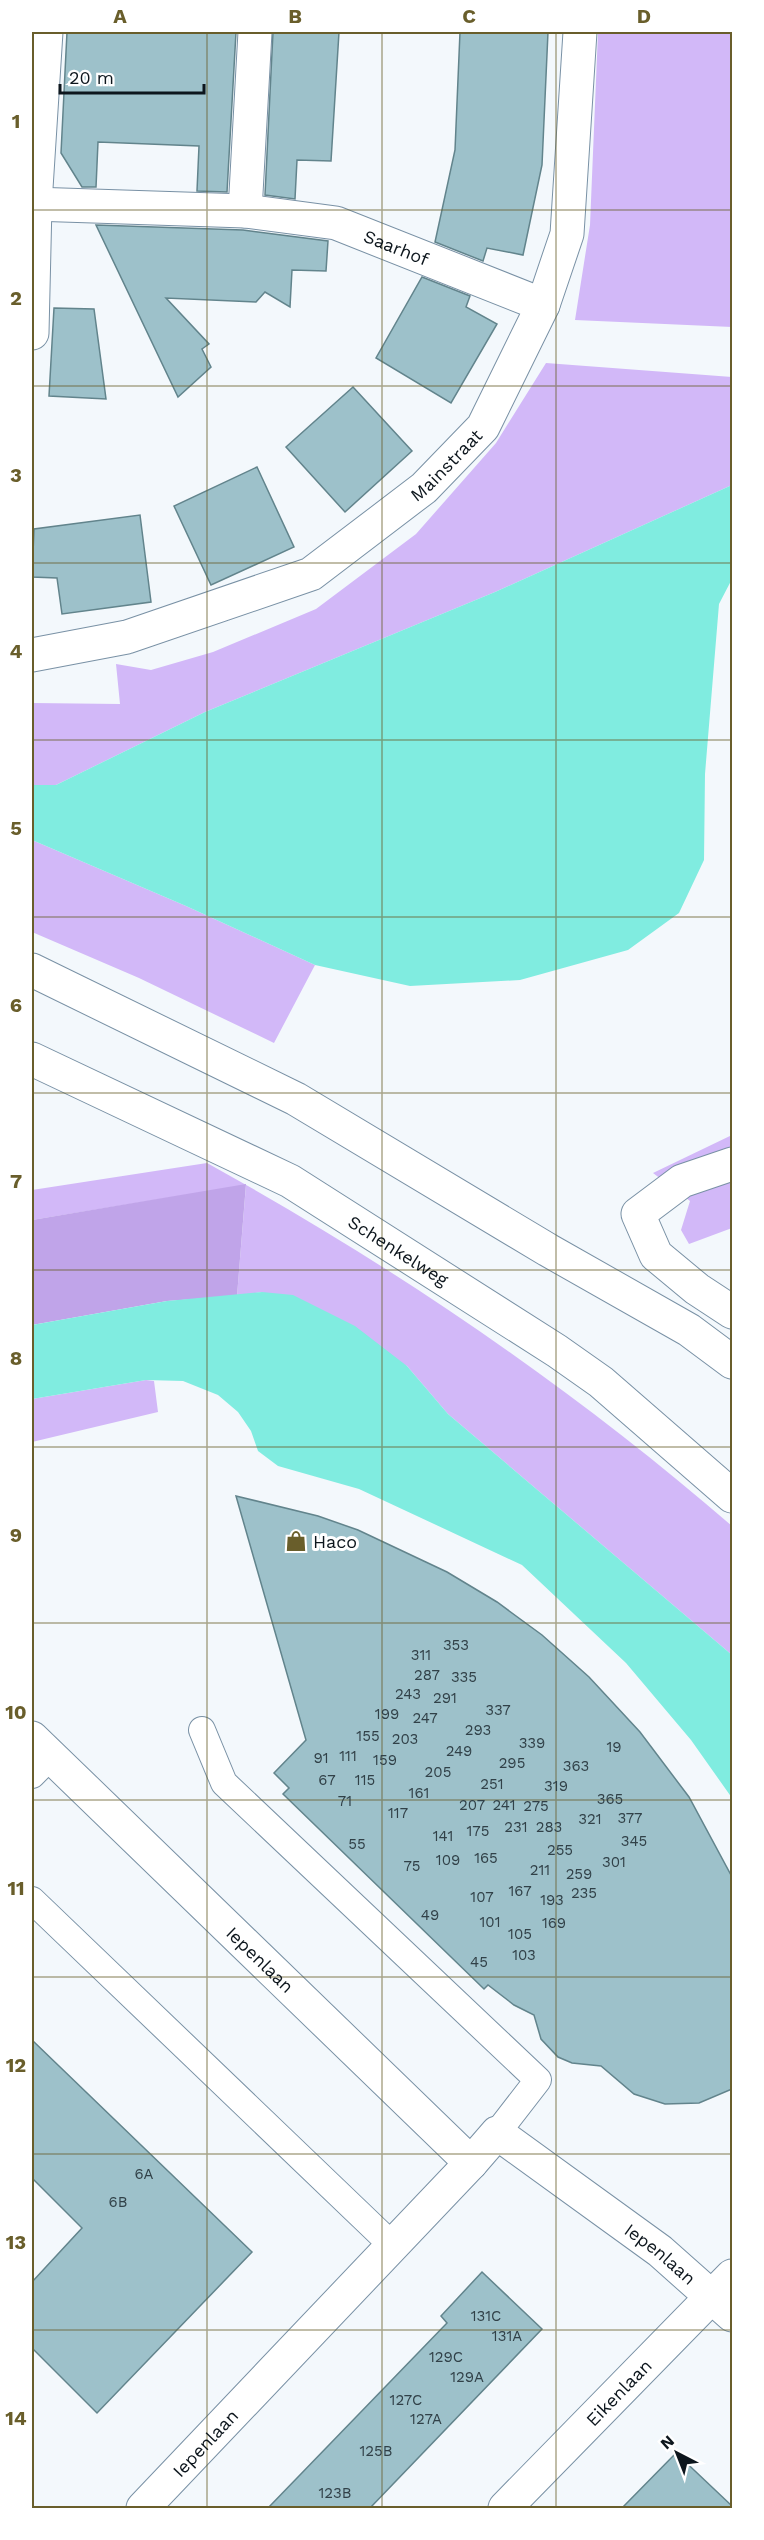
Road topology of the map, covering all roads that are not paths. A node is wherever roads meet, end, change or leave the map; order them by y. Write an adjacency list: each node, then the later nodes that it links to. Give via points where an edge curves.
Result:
1 (46, 32): 4 (street)
2 (255, 32): 5 (street)
3 (580, 32): 6 (street, Mainstraat, via 567,234)
4 (33, 204): 5 (street, Saarhof); 7 (street)
5 (245, 211): 6 (street, Saarhof, via 336,223)
6 (543, 305): 8 (street, Mainstraat, via 483,427 424,488 310,574 127,637)
7 (32, 333)
8 (32, 655)
9 (32, 970): 13 (street, via 296,1099 689,1330)
10 (32, 1059): 14 (street, Schenkelweg, via 290,1181 601,1382)
11 (732, 1164): 12 (street, via 682,1181 639,1214 656,1255)
12 (732, 1312)
13 (732, 1362)
14 (732, 1496)
15 (202, 1730): 18 (lane, Iepenlaan, via 224,1783 538,2080)
16 (38, 1757): 19 (street, Iepenlaan)
17 (32, 1900): 20 (lane)
18 (497, 2133): 19 (street, Iepenlaan); 21 (street, Iepenlaan)
19 (471, 2163): 20 (street, Iepenlaan)
20 (393, 2246): 22 (street, Iepenlaan)
21 (726, 2296): 23 (street, Eikenlaan)
22 (143, 2508)
23 (505, 2508)

